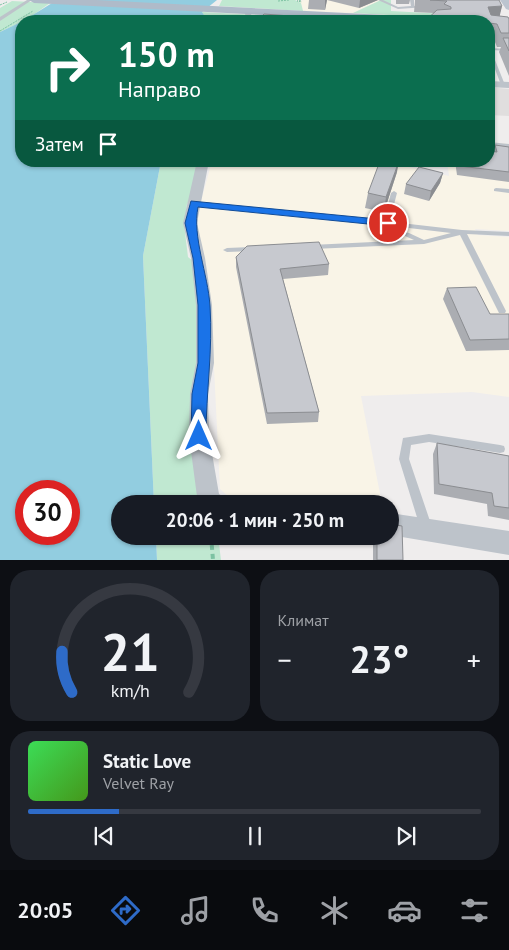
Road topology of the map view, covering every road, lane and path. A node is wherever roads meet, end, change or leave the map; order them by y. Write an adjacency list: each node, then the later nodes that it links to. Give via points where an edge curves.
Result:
1 (30, 0): 16 (street)
2 (289, 0): 6 (path); 7 (path)
3 (301, 0): 7 (path)
4 (380, 0): 9 (lane, via 398,8)
5 (412, 0): 9 (lane)
6 (276, 1)
7 (298, 1): 10 (path)
8 (35, 4): 10 (main road); 13 (path)
9 (413, 7): 11 (lane)
10 (302, 8): 15 (main road)
11 (430, 8)
12 (249, 10): 14 (street)
13 (21, 15)
14 (248, 15)
15 (377, 15)
16 (0, 19)
17 (15, 19): 18 (path)
18 (0, 31)
19 (495, 49): 20 (lane)
20 (509, 50)
21 (496, 68): 22 (lane)
22 (506, 85)
23 (495, 145): 24 (lane)
24 (509, 146)
25 (202, 167): 29 (street)
26 (496, 190): 27 (lane)
27 (509, 191)
28 (394, 193): 30 (lane)
29 (194, 204): 30 (lane); 39 (street, via 190,223 204,305 199,436)
30 (388, 223): 31 (lane); 33 (lane, via 388,230)
31 (462, 232): 32 (lane); 33 (lane); 37 (lane)
32 (509, 234)
33 (424, 242): 34 (lane)
34 (306, 247)
35 (257, 249): 36 (lane)
36 (227, 250)
37 (502, 311)
38 (500, 449): 41 (lane, via 429,438 407,441 404,459)
39 (211, 495)
40 (399, 525): 41 (street)
41 (427, 529): 42 (street)
42 (509, 543)
43 (212, 545): 44 (path)
44 (213, 560)

